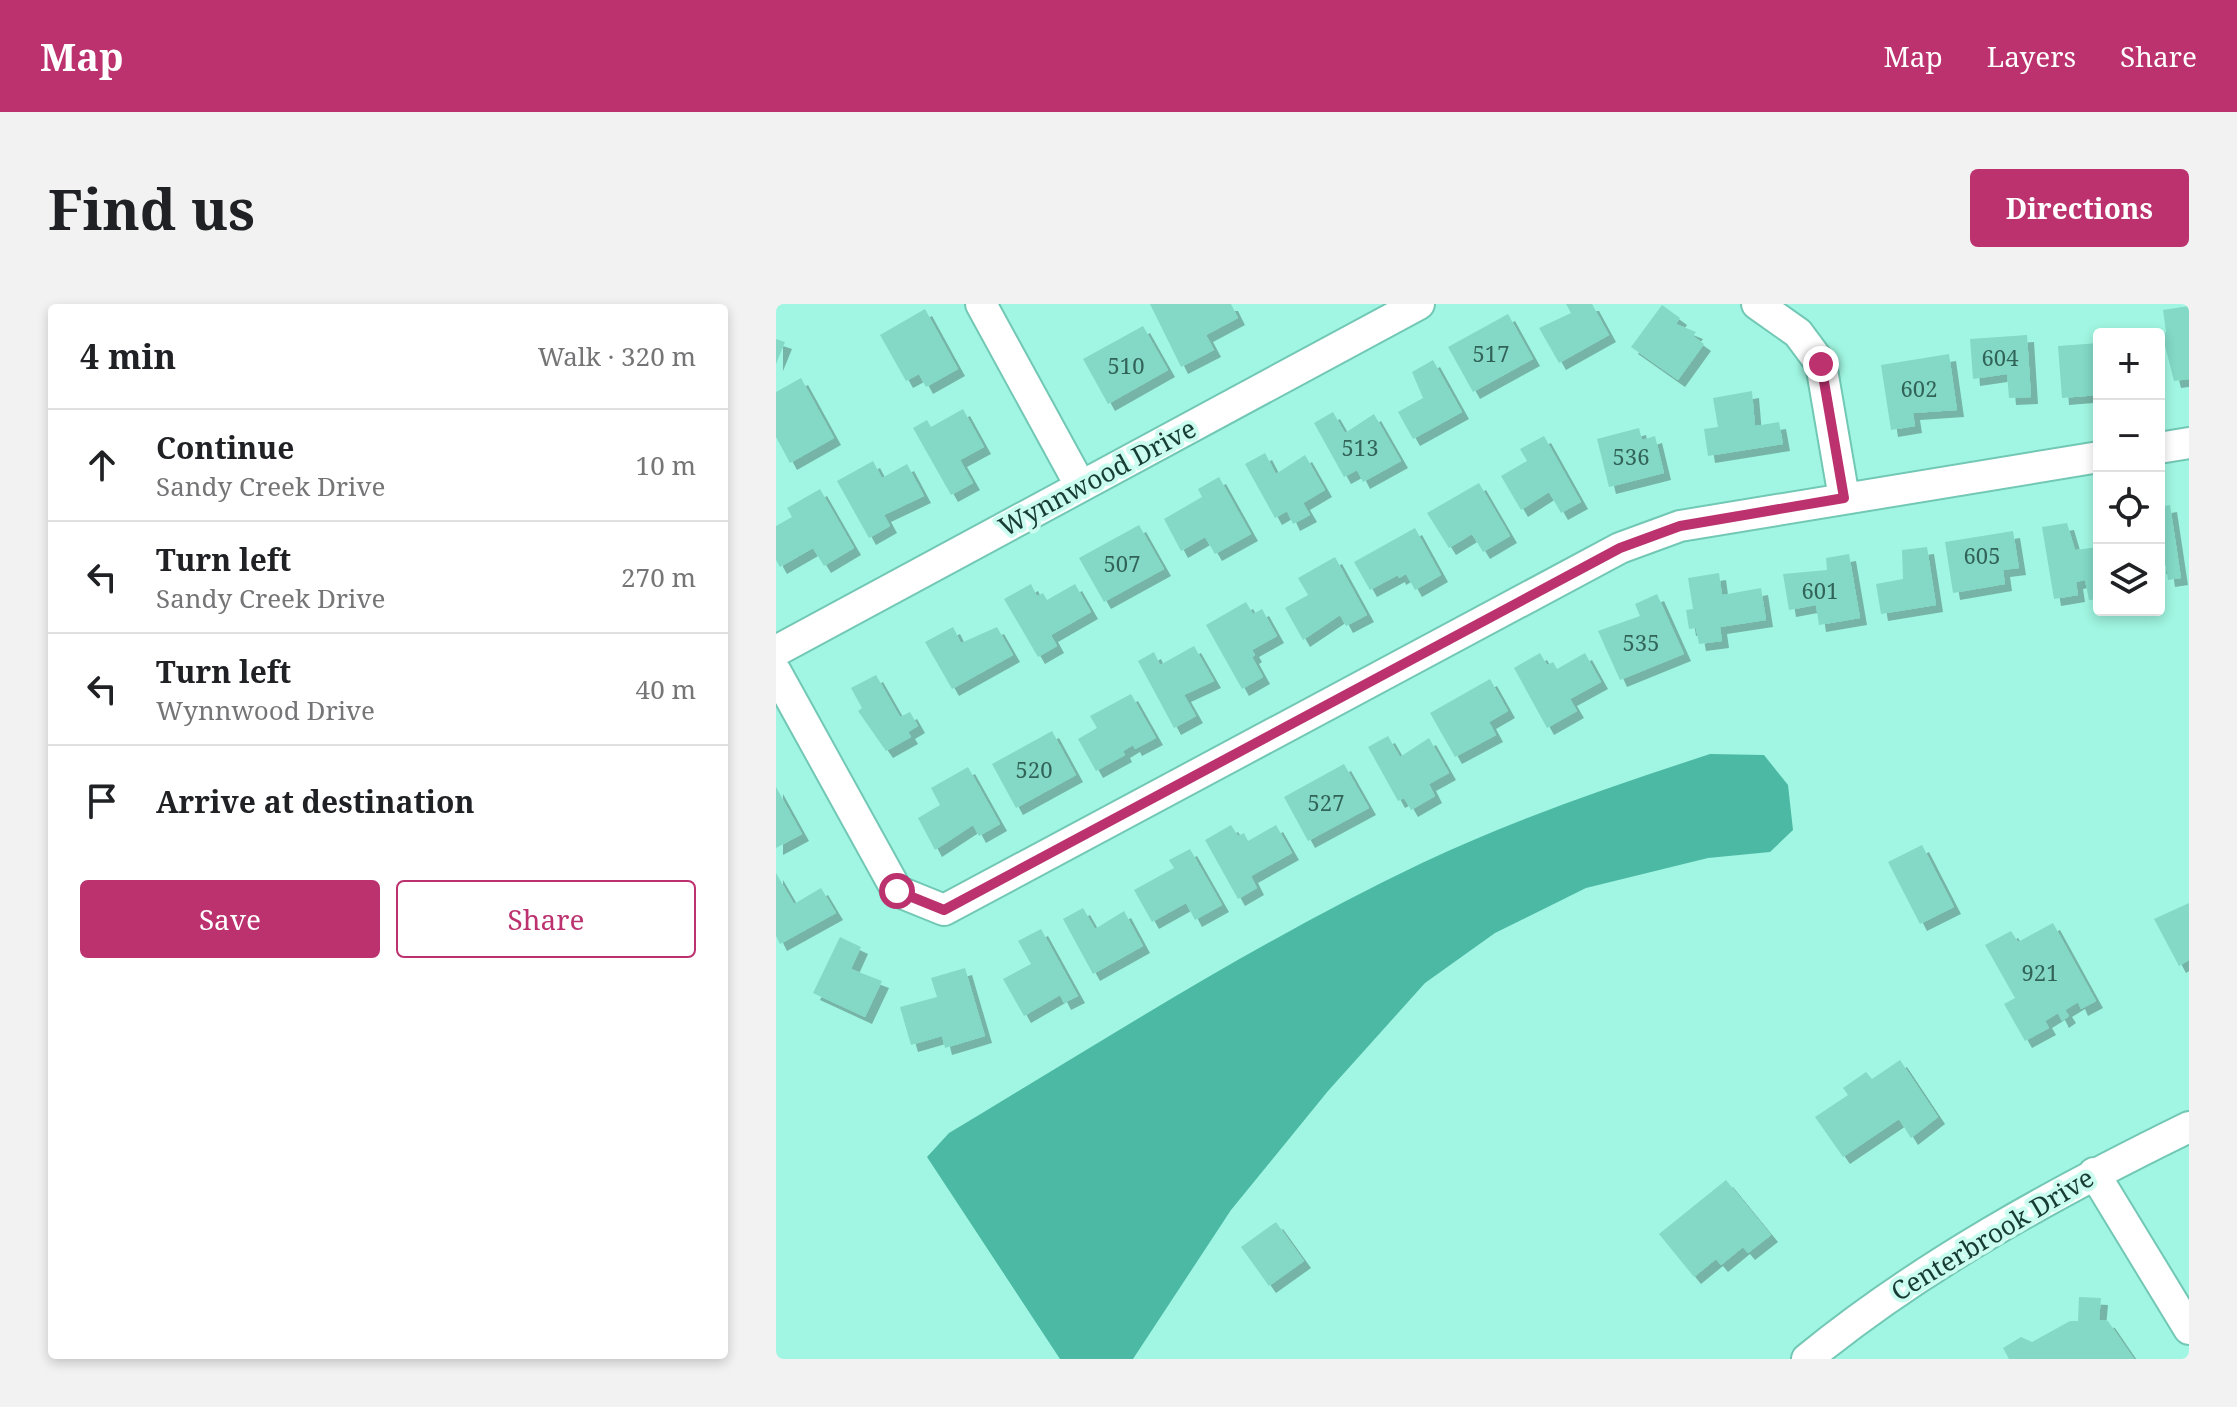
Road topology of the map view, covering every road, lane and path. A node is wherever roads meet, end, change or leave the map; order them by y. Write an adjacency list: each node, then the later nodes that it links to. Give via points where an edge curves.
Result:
1 (981, 304): 7 (street)
2 (1419, 304): 7 (street, Wynnwood Drive)
3 (1757, 304): 8 (street, via 1798,333 1821,364)
4 (2189, 443): 5 (street)
5 (2165, 447)
6 (2093, 458): 8 (street)
7 (1080, 485): 9 (street, Wynnwood Drive)
8 (1844, 498): 10 (street, via 1680,526 1620,548 944,910 897,891)
9 (776, 651)
10 (776, 672)
11 (2189, 1127): 12 (street, Centerbrook Drive)
12 (2094, 1173): 13 (street); 14 (street, Centerbrook Drive, via 1872,1306)
13 (2189, 1329)
14 (1807, 1359)

